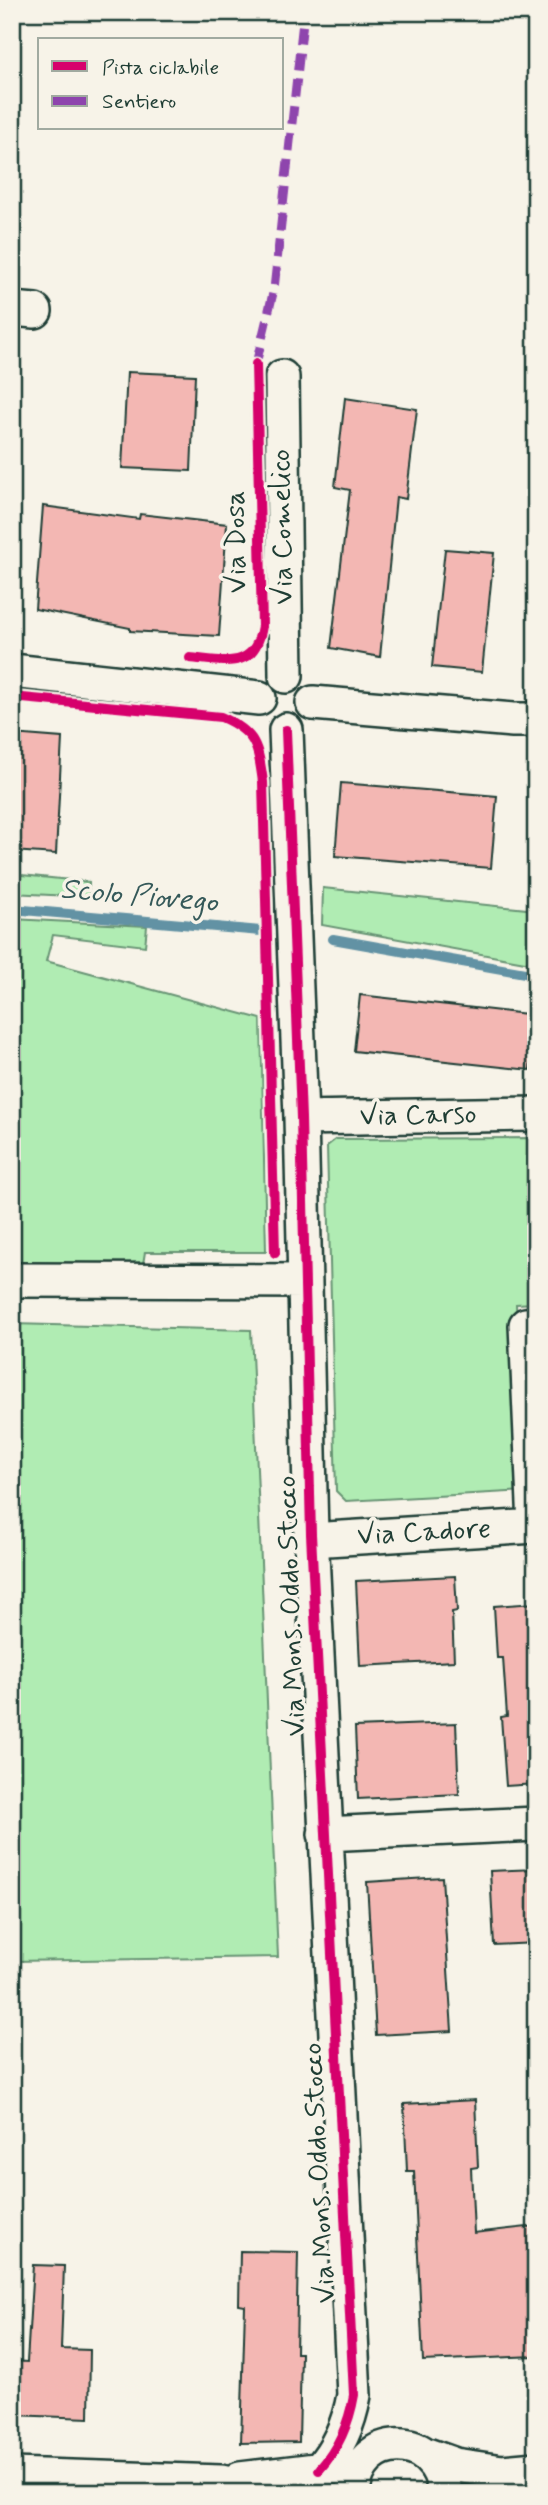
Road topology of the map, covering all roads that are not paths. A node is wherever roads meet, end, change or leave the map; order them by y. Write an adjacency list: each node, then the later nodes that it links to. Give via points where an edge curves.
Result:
1 (282, 377): 3 (street, Via Comelico)
2 (12, 671): 4 (street)
3 (286, 676): 4 (street, via 269,682); 5 (street, via 302,681)
4 (259, 698): 7 (street, via 265,721)
5 (313, 703): 6 (street, via 525,720); 7 (street, via 302,725)
6 (536, 717)
7 (286, 730): 9 (street, Via Mons. Oddo Stocco)
8 (536, 1114): 9 (street, Via Carso)
9 (301, 1118): 11 (street, Via Mons. Oddo Stocco)
10 (12, 1280): 11 (street)
11 (305, 1281): 14 (street, Via Mons. Oddo Stocco)
12 (536, 1324): 13 (street, via 526,1325)
13 (535, 1526): 14 (street, Via Cadore)
14 (311, 1540): 16 (street, Via Mons. Oddo Stocco)
15 (536, 1824): 16 (street)
16 (325, 1834): 17 (street, Via Mons. Oddo Stocco)
17 (352, 2408): 18 (street); 20 (street, via 332,2456); 21 (street)
18 (415, 2450): 21 (street, via 382,2448); 22 (street, via 455,2465); 26 (street, via 440,2471)
19 (536, 2469): 22 (street)
20 (319, 2470): 21 (street); 24 (street)
21 (360, 2472)
22 (502, 2472): 27 (street)
23 (12, 2475): 24 (street)
24 (220, 2482): 25 (street)
25 (273, 2493)
26 (444, 2493)
27 (462, 2493)

